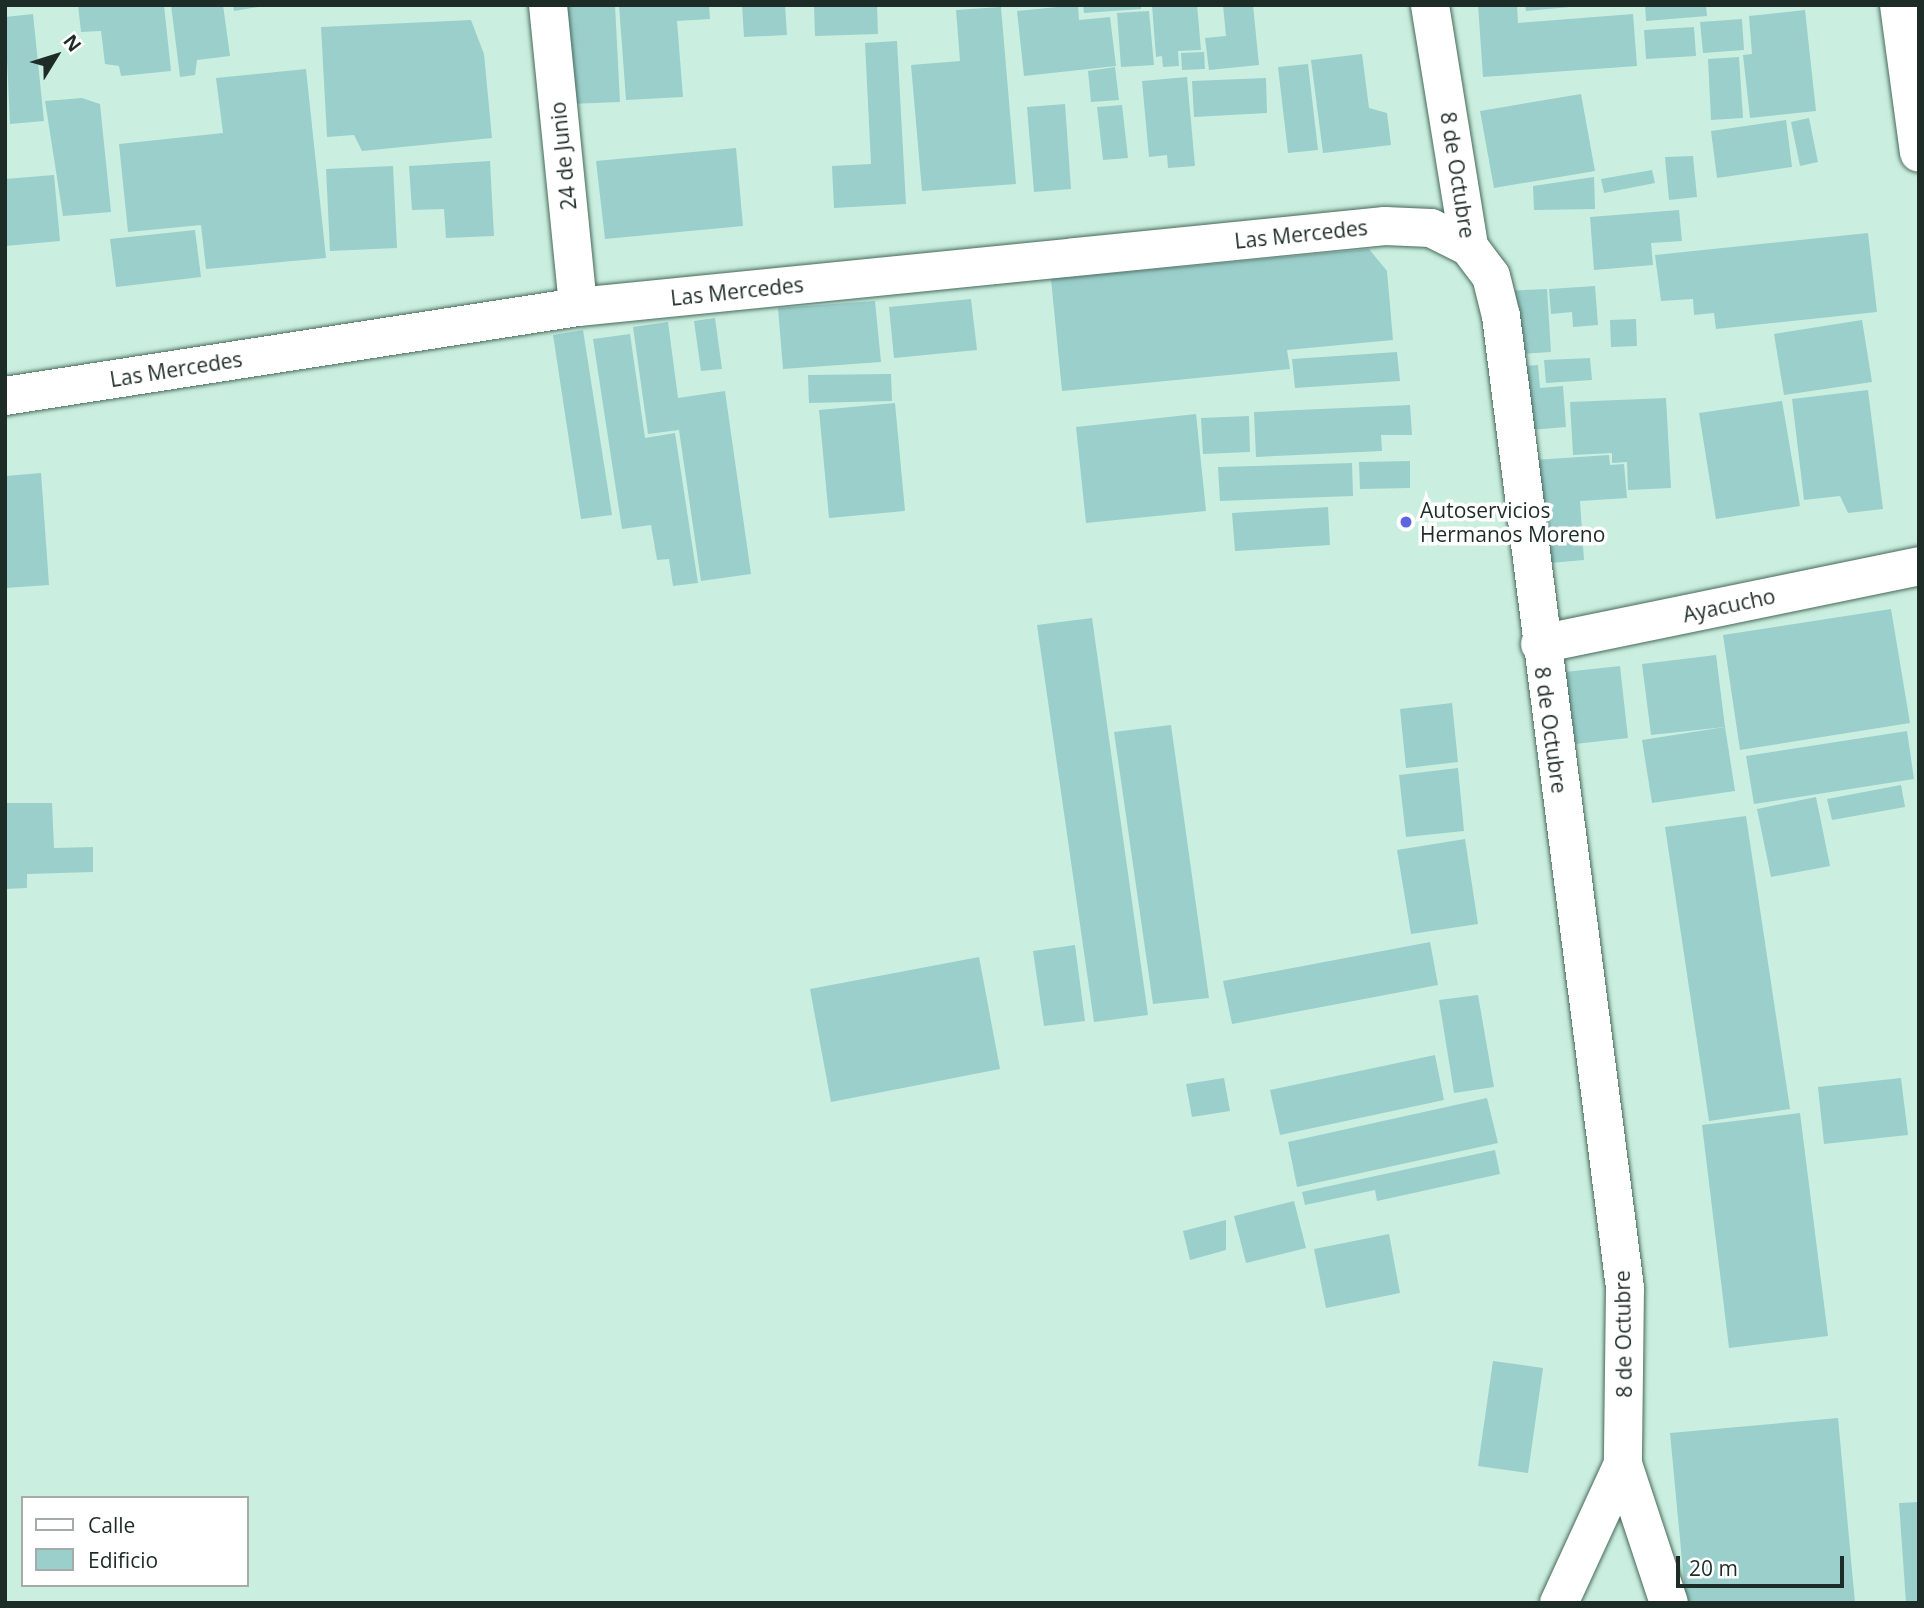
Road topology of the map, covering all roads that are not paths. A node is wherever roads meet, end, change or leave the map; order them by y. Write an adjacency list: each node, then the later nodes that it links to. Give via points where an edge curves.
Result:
1 (548, 5): 6 (street, 24 de Junio)
2 (1430, 5): 5 (street, 8 de Octubre)
3 (1899, 5): 4 (street)
4 (1919, 153)
5 (1469, 247): 6 (street, Las Mercedes, via 1431,228 1385,226); 9 (street, 8 de Octubre, via 1491,276 1501,316)
6 (578, 307): 7 (street, Las Mercedes)
7 (5, 396)
8 (1919, 566): 9 (street, Ayacucho)
9 (1540, 644): 10 (street, 8 de Octubre, via 1625,1288)
10 (1623, 1464): 11 (street, 8 de Octubre); 12 (street, 8 de Octubre)
11 (1559, 1603)
12 (1668, 1603)

